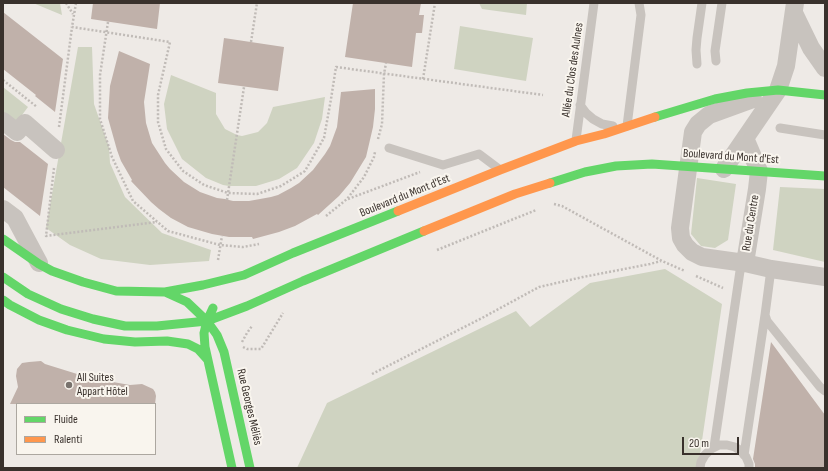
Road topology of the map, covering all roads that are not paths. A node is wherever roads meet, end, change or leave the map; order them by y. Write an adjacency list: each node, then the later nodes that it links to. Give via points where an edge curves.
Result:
1 (594, 3): 13 (lane, Allée du Clos des Aulnes)
2 (639, 3): 7 (lane)
3 (645, 3): 7 (lane)
4 (702, 3): 9 (lane, via 696,38)
5 (722, 3): 8 (lane, via 715,51)
6 (794, 8): 10 (street, via 812,48); 11 (street, via 786,66)
7 (641, 15): 15 (lane)
8 (716, 61)
9 (697, 64)
10 (825, 68)
11 (778, 90): 12 (main road, Boulevard du Mont d'Est); 15 (main road, Boulevard du Mont d'Est, via 715,99); 18 (street); 23 (street, Rue du Centre, via 708,115 693,132)
12 (825, 95)
13 (580, 105): 15 (lane, via 586,113 602,124); 19 (lane, Allée du Clos des Aulnes)
14 (3, 121): 21 (street, via 17,132 25,123)
15 (625, 127): 19 (main road, Boulevard du Mont d'Est)
16 (780, 128): 17 (lane)
17 (825, 135)
18 (745, 138): 24 (street); 26 (street, Rue du Centre)
19 (576, 141): 22 (main road); 25 (main road, Boulevard du Mont d'Est)
20 (389, 148): 25 (lane, via 443,165 479,154)
21 (56, 150)
22 (565, 154)
23 (688, 166): 24 (main road, Boulevard du Mont d'Est); 32 (main road, Boulevard du Mont d'Est, via 616,166 585,172 515,194); 34 (street, Rue du Centre, via 680,228 685,246 702,257)
24 (724, 169): 26 (main road, Boulevard du Mont d'Est)
25 (500, 170): 28 (main road, Boulevard du Mont d'Est)
26 (759, 171): 27 (main road, Boulevard du Mont d'Est); 34 (street, Rue du Centre)
27 (825, 176)
28 (470, 183): 30 (main road); 39 (main road, Boulevard du Mont d'Est, via 244,275)
29 (483, 196): 32 (main road)
30 (452, 198)
31 (3, 209): 35 (street, via 15,218)
32 (469, 213): 42 (main road, Boulevard du Mont d'Est)
33 (3, 239): 35 (main road, Boulevard du Mont d'Est)
34 (745, 263): 36 (street); 50 (lane, via 740,271)
35 (39, 264): 39 (main road, Boulevard du Mont d'Est, via 83,282 116,291)
36 (771, 268): 38 (street); 43 (lane)
37 (3, 277): 44 (main road, Boulevard du Mont d'Est, via 28,294 61,309 124,326)
38 (825, 277)
39 (165, 292): 44 (main road, via 187,302)
40 (3, 300): 48 (main road, via 39,320 67,330 104,340 188,344)
41 (221, 301): 44 (main road, via 212,310)
42 (234, 311): 44 (main road, Boulevard du Mont d'Est); 45 (main road)
43 (765, 315): 49 (lane, via 767,322); 51 (lane)
44 (207, 321): 47 (main road, via 217,335); 48 (main road, via 204,333)
45 (228, 322)
46 (225, 333): 47 (main road)
47 (224, 352): 53 (main road, Rue Georges Méliès)
48 (207, 359): 52 (main road)
49 (825, 391)
50 (714, 447): 51 (lane, via 727,445); 54 (lane, via 705,455)
51 (744, 454): 55 (lane)
52 (232, 468)
53 (250, 468)
54 (700, 468)
55 (749, 468)

